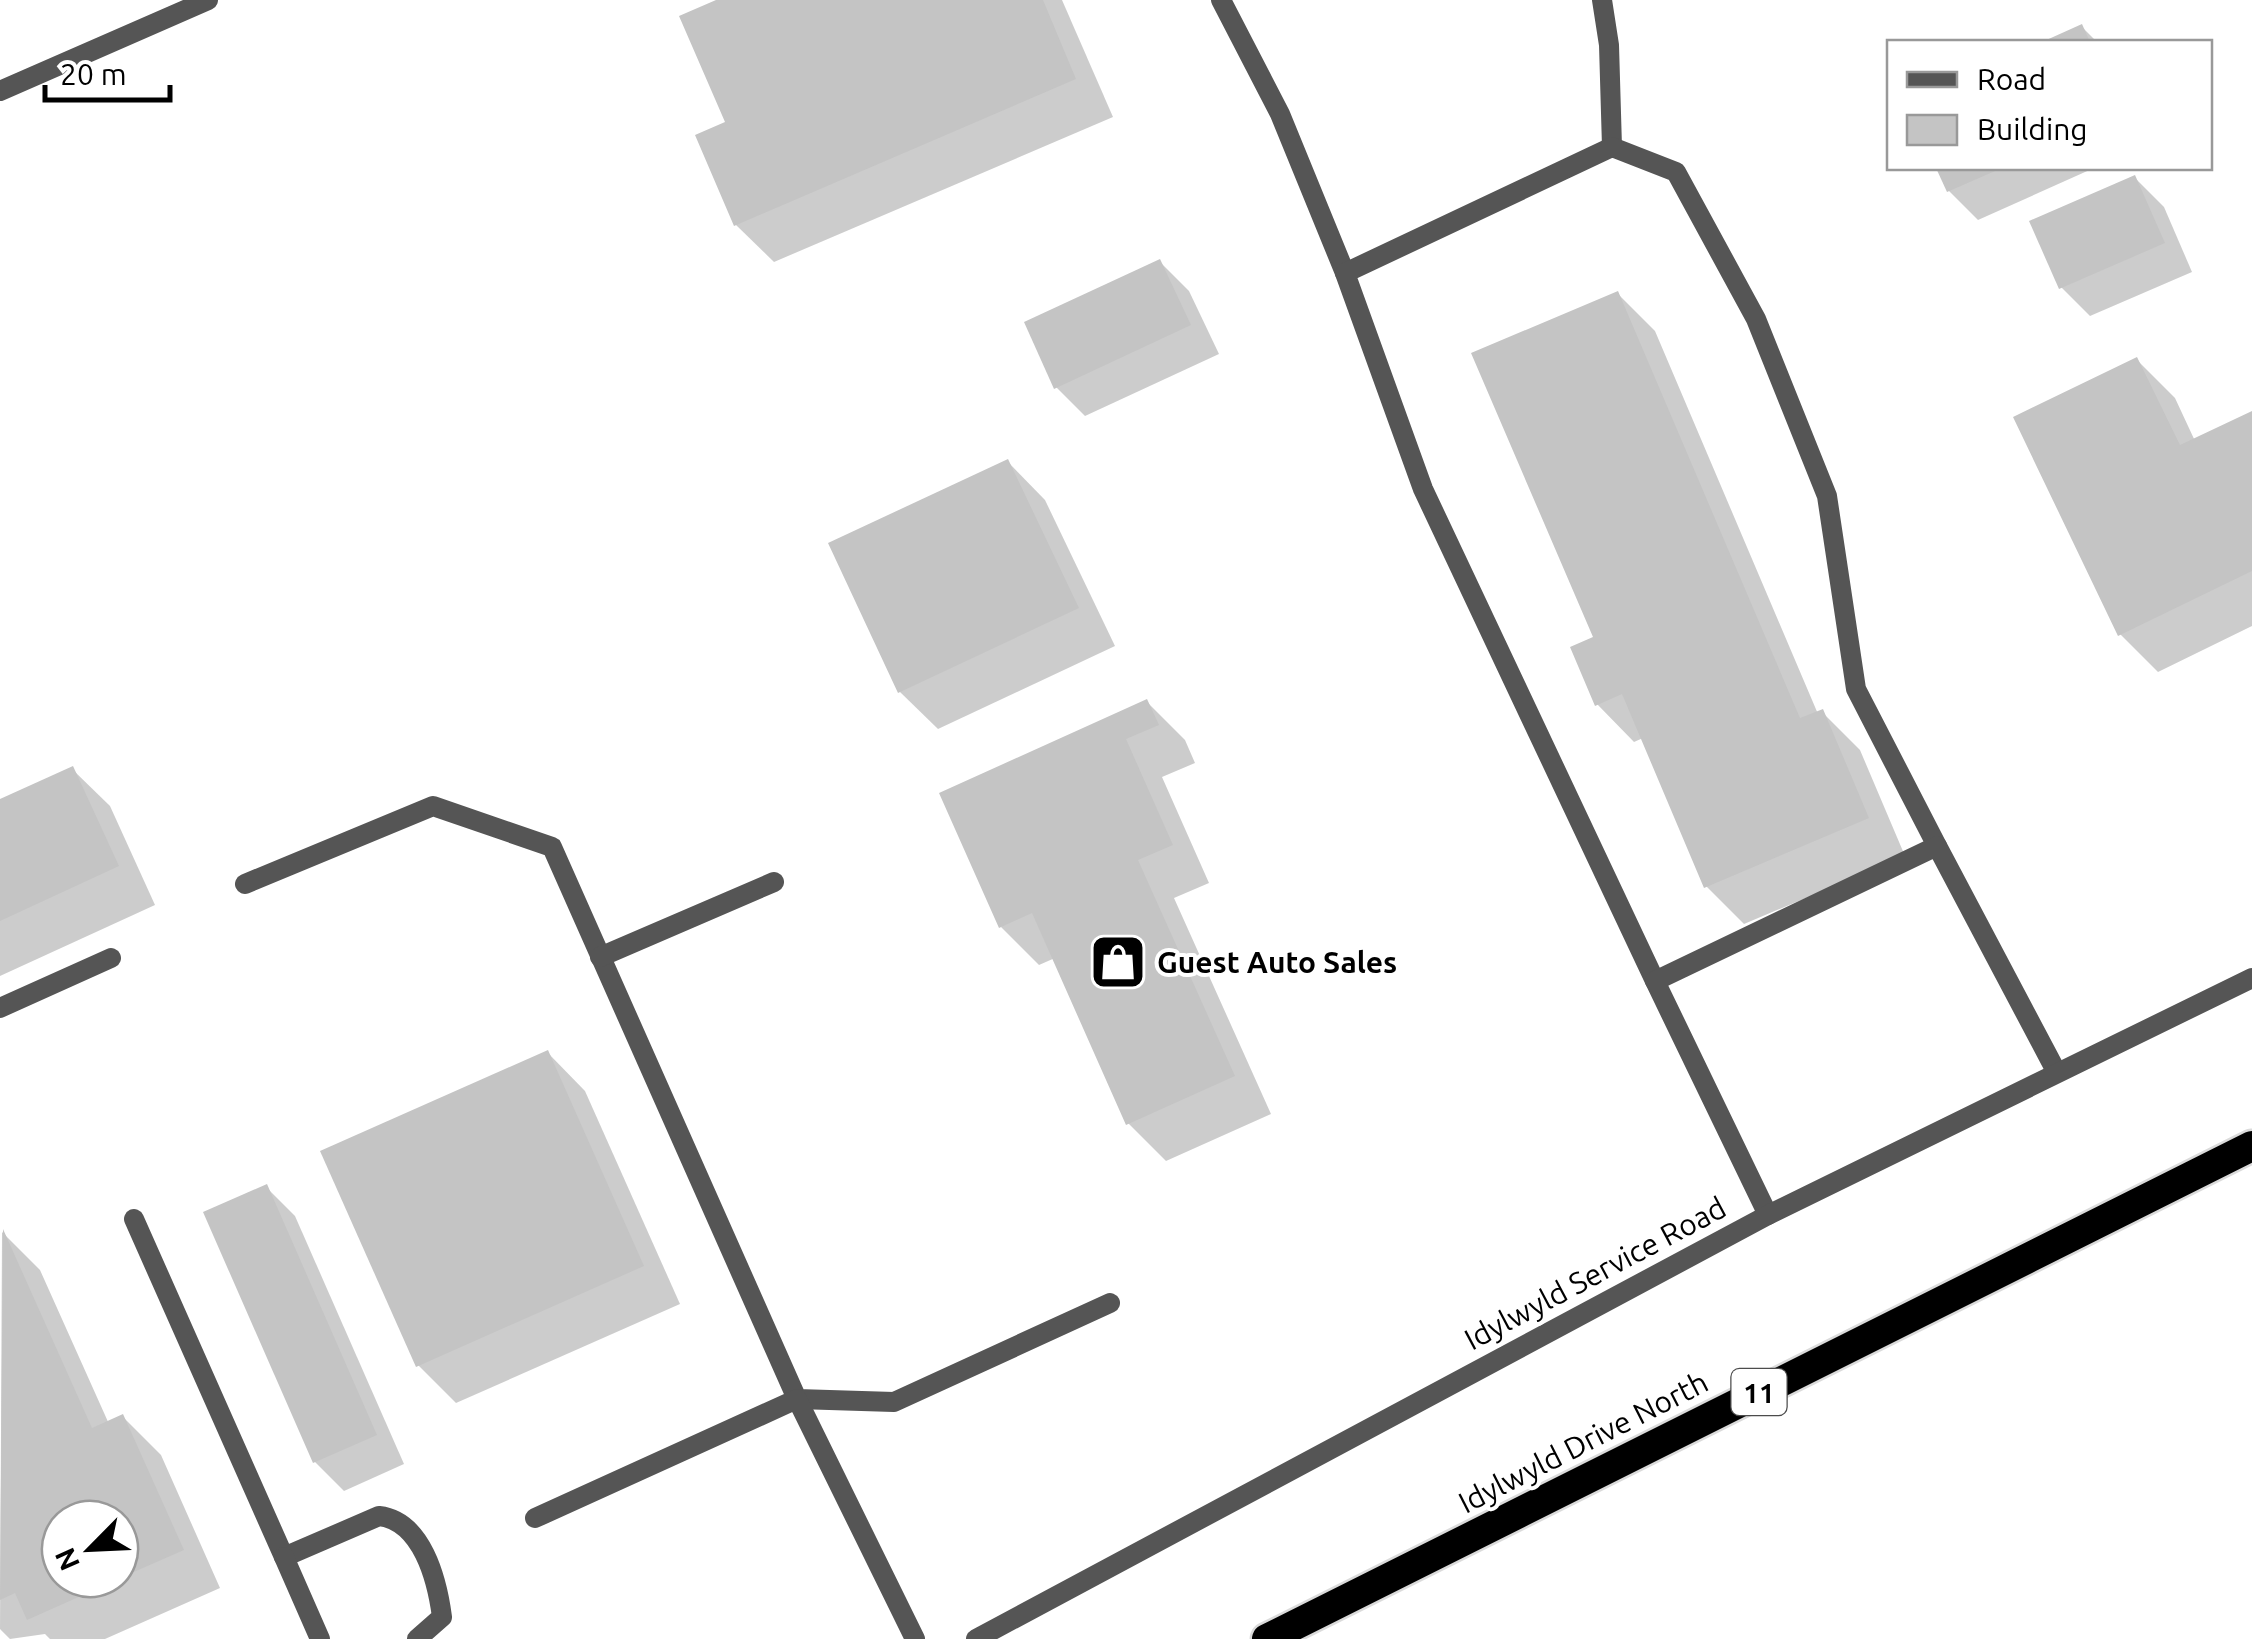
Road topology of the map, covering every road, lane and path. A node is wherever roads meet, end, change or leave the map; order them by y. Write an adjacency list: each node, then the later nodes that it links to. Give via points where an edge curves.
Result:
1 (208, 0): 4 (street)
2 (1221, 0): 6 (street, via 1280,114)
3 (1602, 0): 5 (street)
4 (0, 91)
5 (1612, 148): 6 (street); 7 (street, via 1676,172 1756,319 1827,496 1856,689)
6 (1345, 273): 13 (street, via 1423,490)
7 (1937, 846): 13 (street); 15 (street)
8 (774, 882): 10 (street)
9 (245, 884): 10 (street, via 433,806 552,846)
10 (600, 957): 20 (street)
11 (111, 958): 14 (street)
12 (2252, 978): 15 (street, Idylwyld Service Road)
13 (1655, 981): 17 (street)
14 (0, 1008)
15 (2056, 1071): 17 (street, Idylwyld Service Road)
16 (2252, 1146): 27 (highway, Idylwyld Drive North / 11)
17 (1768, 1215): 26 (street, Idylwyld Service Road)
18 (134, 1219): 22 (street)
19 (1110, 1304): 20 (street, via 894,1402)
20 (796, 1399): 21 (street); 25 (street)
21 (535, 1518)
22 (284, 1557): 23 (street); 24 (street, via 379,1516 396,1518 412,1531 438,1589 442,1617)
23 (320, 1639)
24 (417, 1639)
25 (914, 1639)
26 (976, 1639)
27 (1267, 1639)

